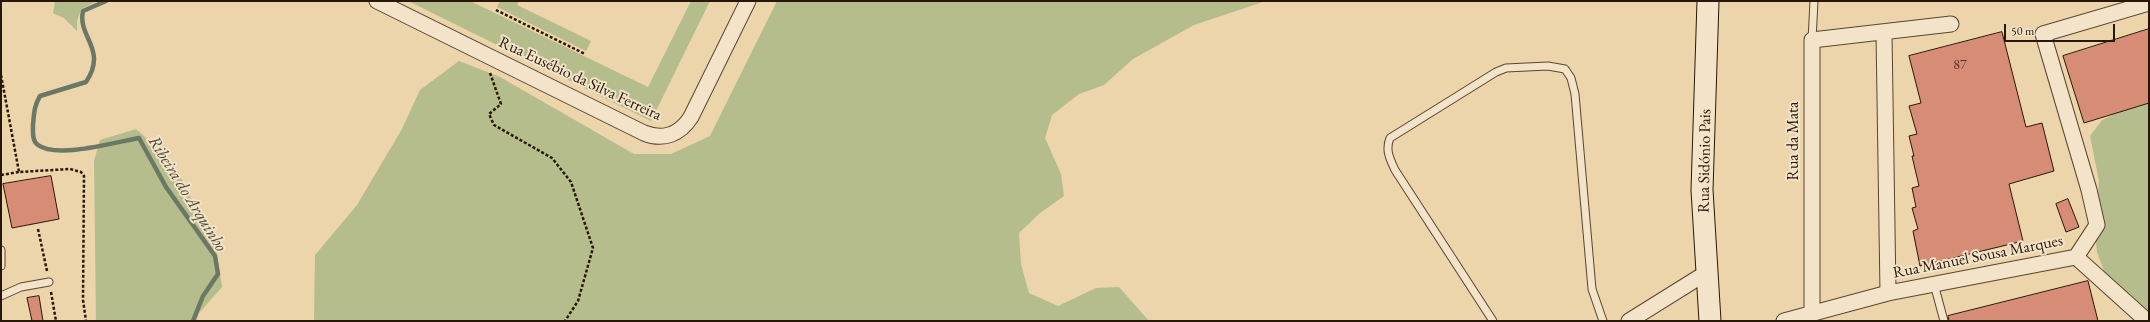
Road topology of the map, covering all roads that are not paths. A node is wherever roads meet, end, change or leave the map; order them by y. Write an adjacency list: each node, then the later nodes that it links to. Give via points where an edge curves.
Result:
1 (377, 1): 2 (street, Rua Eusébio da Silva Ferreira, via 655,137 678,132 691,117)
2 (748, 1)
3 (1708, 1): 12 (main road, Rua Sidónio Pais, via 1702,190)
4 (1814, 1): 8 (lane)
5 (2149, 3): 10 (street, Rua Manuel Sousa Marques, via 2043,34 2089,190 2096,225)
6 (1951, 24): 7 (street)
7 (1884, 33): 8 (street); 15 (street)
8 (1812, 40): 17 (street, Rua da Mata)
9 (1, 250): 11 (lane)
10 (2076, 256): 14 (street, Rua Manuel Sousa Marques); 24 (street)
11 (1, 266)
12 (1706, 273): 20 (street); 21 (main road, Rua Sidónio Pais)
13 (49, 282): 16 (lane, via 21,287)
14 (1934, 284): 15 (street, Rua Manuel Sousa Marques); 23 (lane)
15 (1888, 293): 17 (street, Rua Manuel Sousa Marques)
16 (1, 296)
17 (1812, 314): 22 (street, Rua Manuel Sousa Marques)
18 (1493, 321): 19 (lane, via 1395,170 1387,146 1390,138 1496,72 1518,66 1565,69 1571,78 1575,94 1592,289)
19 (1603, 321)
20 (1629, 321)
21 (1710, 321)
22 (1784, 321)
23 (1944, 321)
24 (2147, 321)

